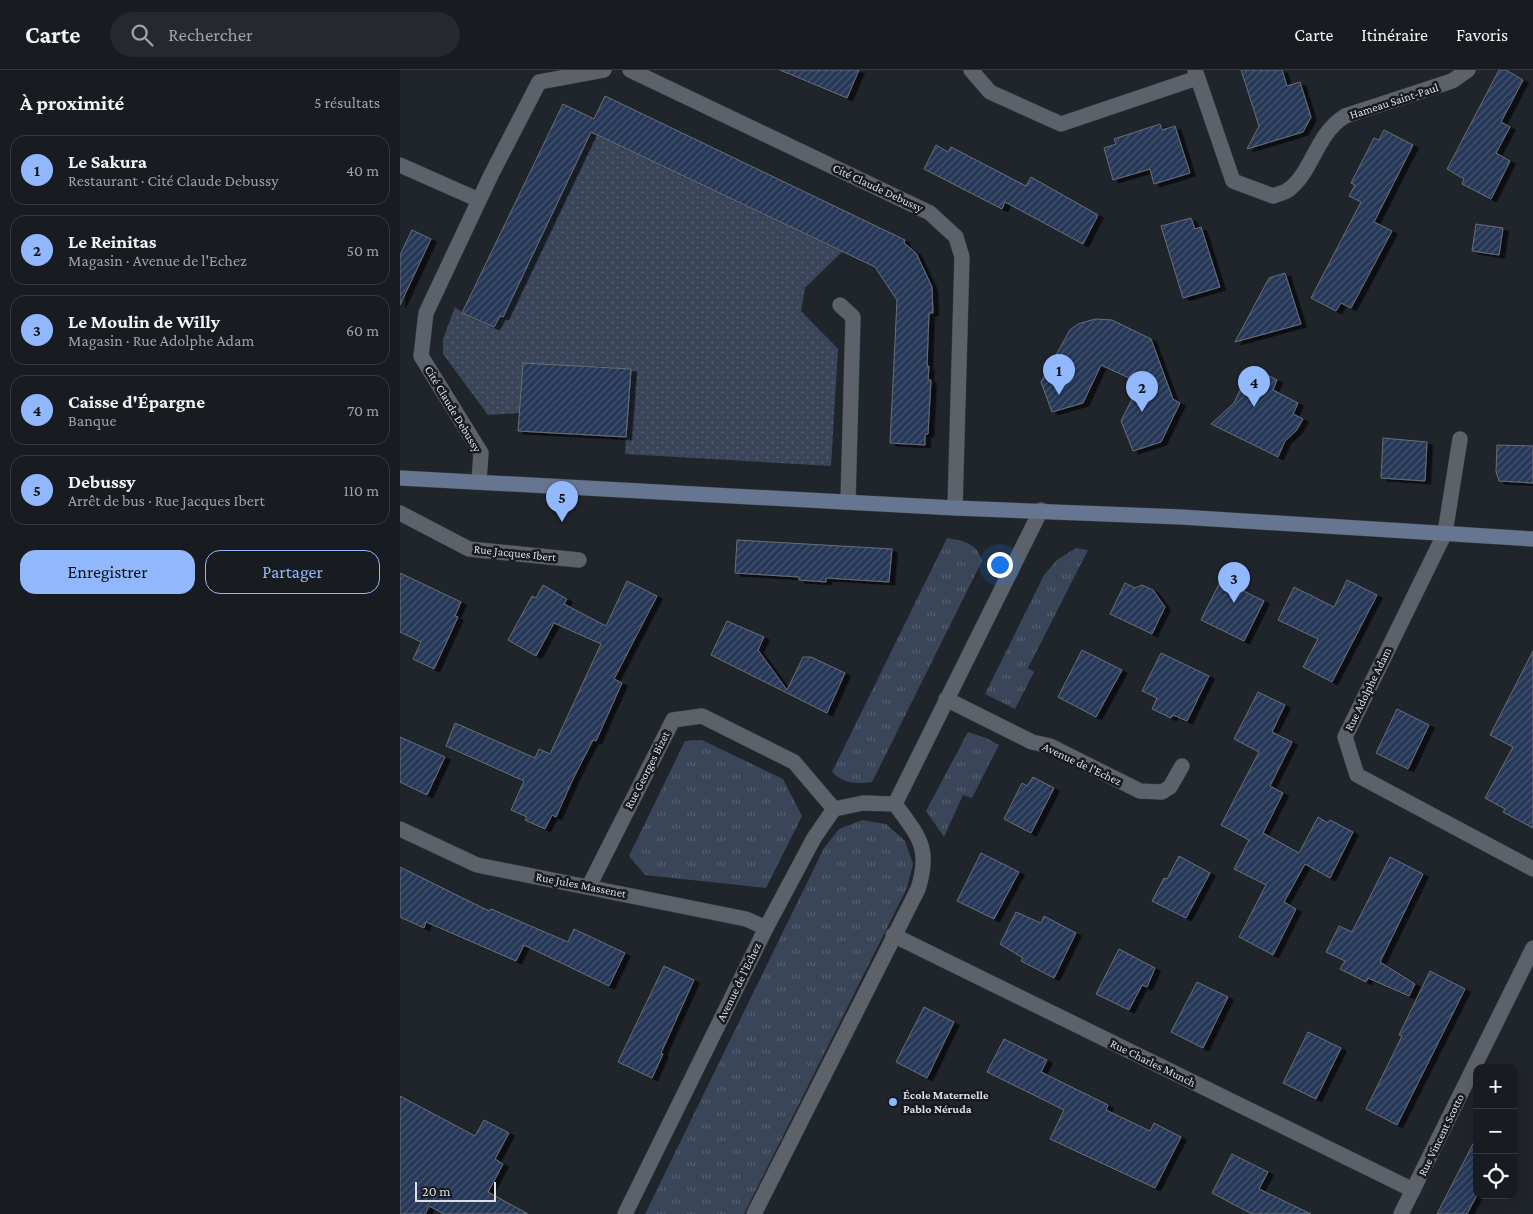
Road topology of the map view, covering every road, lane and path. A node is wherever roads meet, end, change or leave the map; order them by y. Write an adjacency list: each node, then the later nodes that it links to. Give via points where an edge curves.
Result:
1 (604, 70): 7 (street, Cité Claude Debussy, via 539,82)
2 (630, 70): 13 (street, Cité Claude Debussy, via 930,213 956,237 962,256)
3 (971, 70): 5 (street, via 990,92 1062,124)
4 (1468, 70): 5 (street, Hameau Saint-Paul, via 1452,81 1345,116 1334,123 1288,190 1273,196 1233,181)
5 (1196, 74)
6 (400, 164): 7 (street)
7 (479, 200): 11 (street, Cité Claude Debussy, via 426,313 421,356 482,453)
8 (840, 305): 12 (street, via 853,317)
9 (1460, 439): 16 (street, Rue Adolphe Adam)
10 (400, 478): 11 (main road)
11 (479, 481): 12 (main road)
12 (848, 501): 13 (main road)
13 (955, 508): 14 (main road)
14 (1041, 510): 16 (main road); 19 (street)
15 (400, 513): 18 (street, Rue Jacques Ibert, via 469,549)
16 (1445, 533): 17 (main road); 24 (street, Rue Adolphe Adam, via 1344,737 1357,775)
17 (1533, 539)
18 (579, 560)
19 (946, 699): 20 (street, Avenue de l'Echez, via 1140,791 1162,792 1170,787); 21 (street)
20 (1182, 766)
21 (895, 804): 22 (street, via 863,803); 27 (street, via 924,850 924,869 918,889)
22 (834, 810): 25 (street, Rue Georges Bizet, via 794,762 702,716 673,720); 26 (street, Avenue de l'Echez, via 814,838)
23 (400, 829): 25 (street, Rue Jules Massenet, via 477,865)
24 (1533, 869)
25 (589, 886): 26 (street, Rue Jules Massenet, via 746,919)
26 (766, 928): 30 (street, Avenue de l'Echez)
27 (894, 935): 29 (street, Rue Charles Munch); 31 (street)
28 (1533, 948): 29 (street, Rue Vincent Scotto)
29 (1413, 1190): 32 (street, Rue Vincent Scotto)
30 (625, 1214)
31 (754, 1214)
32 (1400, 1214)

